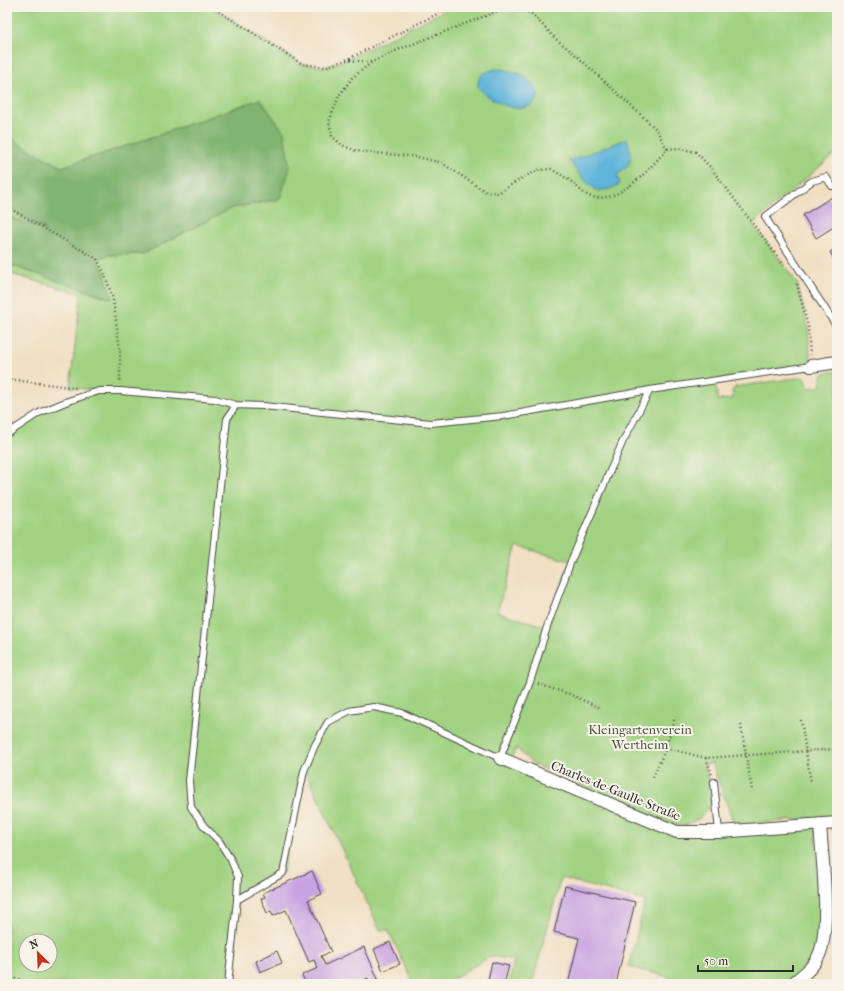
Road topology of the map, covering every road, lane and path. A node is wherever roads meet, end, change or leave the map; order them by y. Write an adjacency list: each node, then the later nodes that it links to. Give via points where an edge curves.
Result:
1 (212, 7): 3 (path, via 302,64 325,67)
2 (451, 7): 3 (path)
3 (346, 60): 4 (path)
4 (372, 62): 5 (path, via 400,48 498,11 518,10 531,13 557,40 656,129); 5 (path, via 352,78 339,96 329,122 332,136 342,146 356,151 418,157 442,163 486,192 498,193 539,170 552,169 589,196 600,198 617,194 649,170)
5 (667, 149): 8 (path, via 678,148 696,152 711,168)
6 (832, 186): 10 (lane, via 826,177 812,181 766,217)
7 (7, 207): 15 (path, via 97,259 106,274 113,299 120,350)
8 (786, 268)
9 (794, 278): 12 (path, via 803,301 808,326)
10 (837, 327)
11 (837, 362): 12 (street)
12 (811, 366): 14 (lane)
13 (7, 379): 16 (path)
14 (650, 390): 17 (lane, via 503,416 431,423); 19 (lane, via 623,441 571,561)
15 (120, 391): 16 (lane); 17 (lane, via 215,399)
16 (99, 392): 18 (lane, via 39,413)
17 (236, 405): 37 (lane, via 227,419 189,781 191,807 204,826 219,841 238,877)
18 (7, 434)
19 (530, 682): 20 (path, via 569,694); 28 (lane)
20 (600, 708)
21 (675, 716): 24 (path)
22 (801, 720): 26 (path)
23 (741, 725): 27 (path)
24 (666, 748): 29 (path); 30 (path)
25 (837, 749): 26 (path)
26 (806, 752): 27 (path); 32 (path)
27 (745, 755): 29 (path); 33 (path)
28 (500, 758): 36 (street, Charles-de-Gaulle-Straße, via 677,832); 37 (lane, via 402,713 374,707 349,711 328,722 304,771 283,873)
29 (706, 758): 31 (path)
30 (652, 777)
31 (714, 782): 36 (lane)
32 (811, 783)
33 (752, 790)
34 (837, 822): 35 (street, Charles-de-Gaulle-Straße)
35 (820, 824): 36 (street, Charles-de-Gaulle-Straße); 41 (street, via 824,940 819,957 806,974)
36 (719, 832)
37 (237, 900): 40 (lane)
38 (7, 977): 39 (path)
39 (41, 984)
40 (228, 984)
41 (792, 984)

